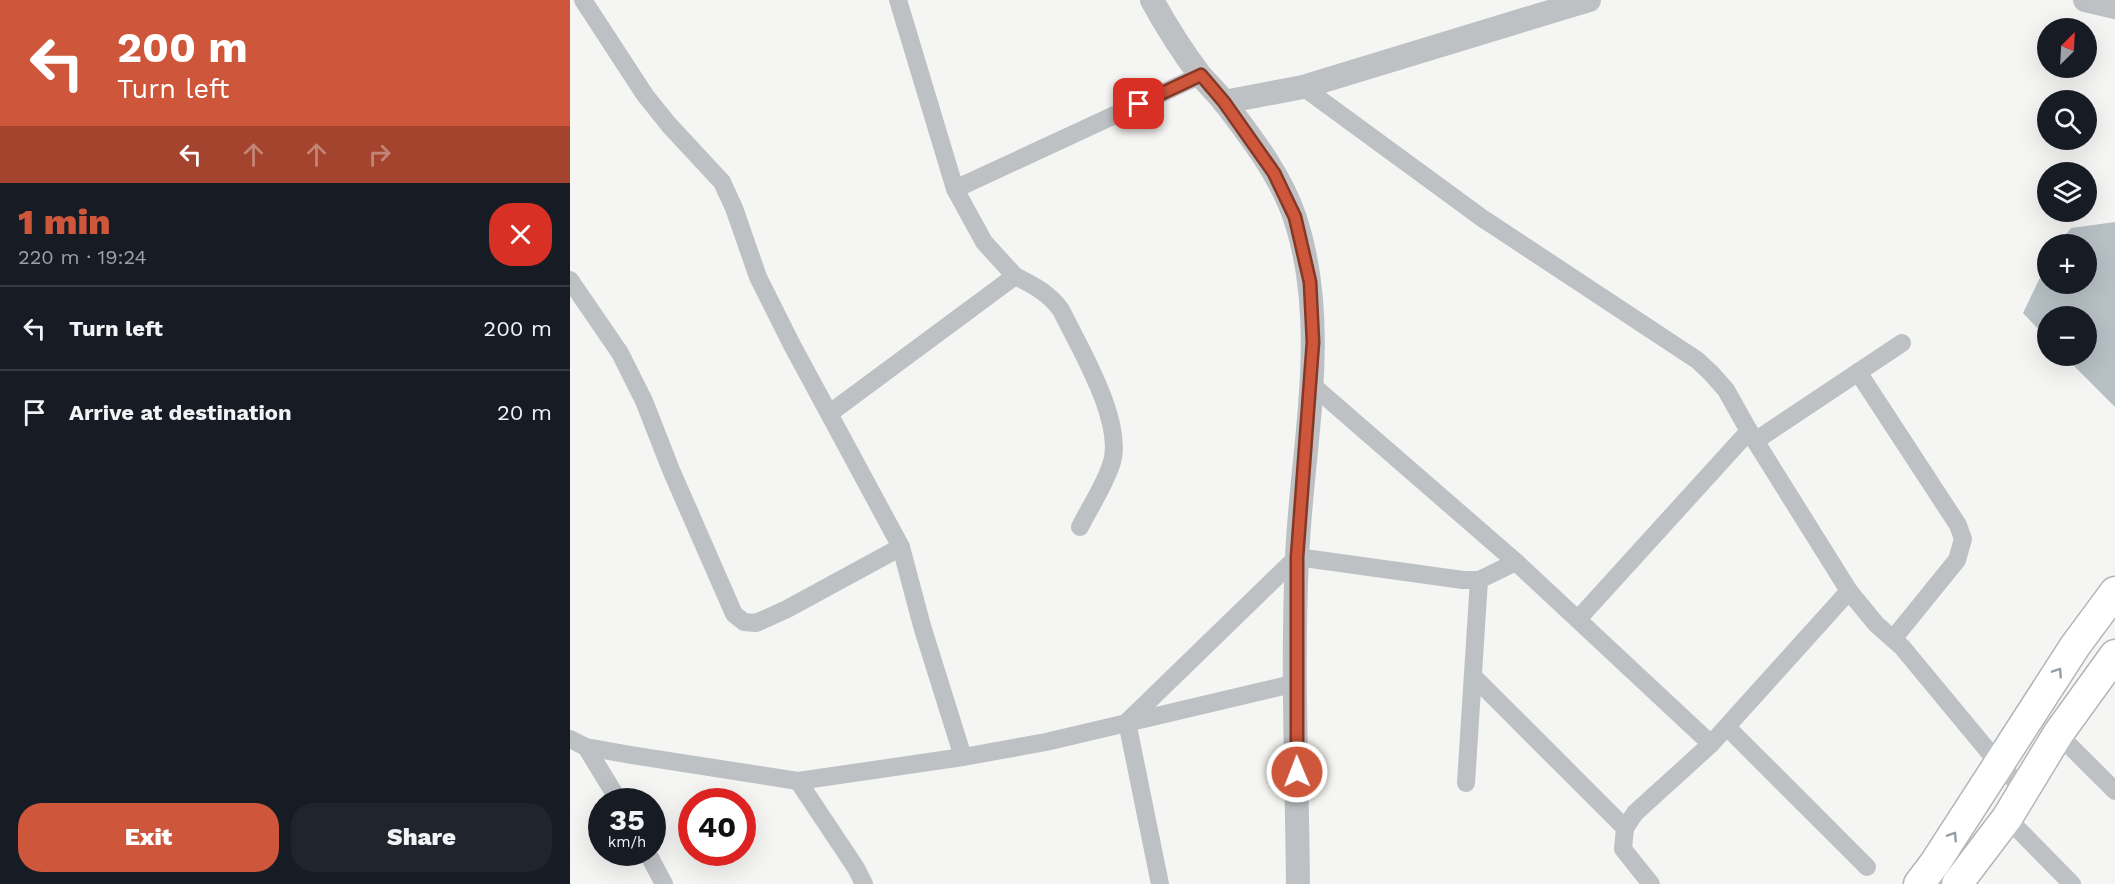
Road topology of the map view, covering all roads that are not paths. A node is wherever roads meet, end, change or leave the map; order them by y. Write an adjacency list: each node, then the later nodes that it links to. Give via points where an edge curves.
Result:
1 (583, 0): 16 (street, via 645,95 722,182 758,277)
2 (898, 0): 10 (street)
3 (1152, 0): 7 (street)
4 (1589, 0): 8 (street)
5 (2085, 0): 6 (street)
6 (2115, 7)
7 (1201, 75): 9 (street); 10 (street)
8 (1304, 87): 9 (street); 17 (street, via 1482,218 1697,360 1725,390)
9 (1224, 102): 15 (street, via 1274,173 1295,217 1310,282)
10 (955, 189): 11 (street, via 984,243)
11 (1015, 276): 16 (street); 18 (street, via 1052,298 1061,310 1103,397 1113,431 1112,463)
12 (570, 280): 19 (street, via 620,353 644,401 734,614 744,622 756,623)
13 (1902, 343): 14 (street)
14 (1858, 372): 17 (street); 26 (street, via 1958,525 1963,539 1957,560)
15 (1311, 384): 20 (street); 21 (street)
16 (830, 413): 19 (street)
17 (1752, 436): 23 (street); 25 (street)
18 (1080, 527)
19 (901, 547): 35 (street)
20 (1297, 557): 22 (street); 29 (street); 30 (street)
21 (1516, 562): 22 (street); 25 (street)
22 (1479, 580): 28 (street)
23 (1849, 591): 26 (street); 31 (street)
24 (2115, 592): 36 (main road, one-way to 24)
25 (1579, 618): 34 (street)
26 (1893, 639): 36 (street)
27 (2113, 662): 32 (main road)
28 (1473, 676): 38 (street); 43 (street)
29 (1296, 683): 30 (street); 49 (street)
30 (1127, 722): 35 (street); 48 (street)
31 (1727, 726): 34 (street); 45 (street)
32 (2058, 734): 40 (main road); 41 (street)
33 (578, 743): 37 (street); 39 (street)
34 (1711, 744): 43 (street, via 1635,813)
35 (963, 757): 37 (street)
36 (1999, 764): 40 (street); 51 (main road, one-way to 36)
37 (798, 781): 47 (street)
38 (1466, 783)
39 (610, 788)
40 (2024, 790): 42 (main road)
41 (2115, 791)
42 (2007, 818): 52 (main road); 53 (street)
43 (1625, 828): 50 (street, via 1623,849)
44 (654, 866): 46 (street)
45 (1867, 867)
46 (664, 884)
47 (864, 884)
48 (1160, 884)
49 (1298, 884)
50 (1651, 884)
51 (1919, 884)
52 (1957, 884)
53 (2072, 884)

